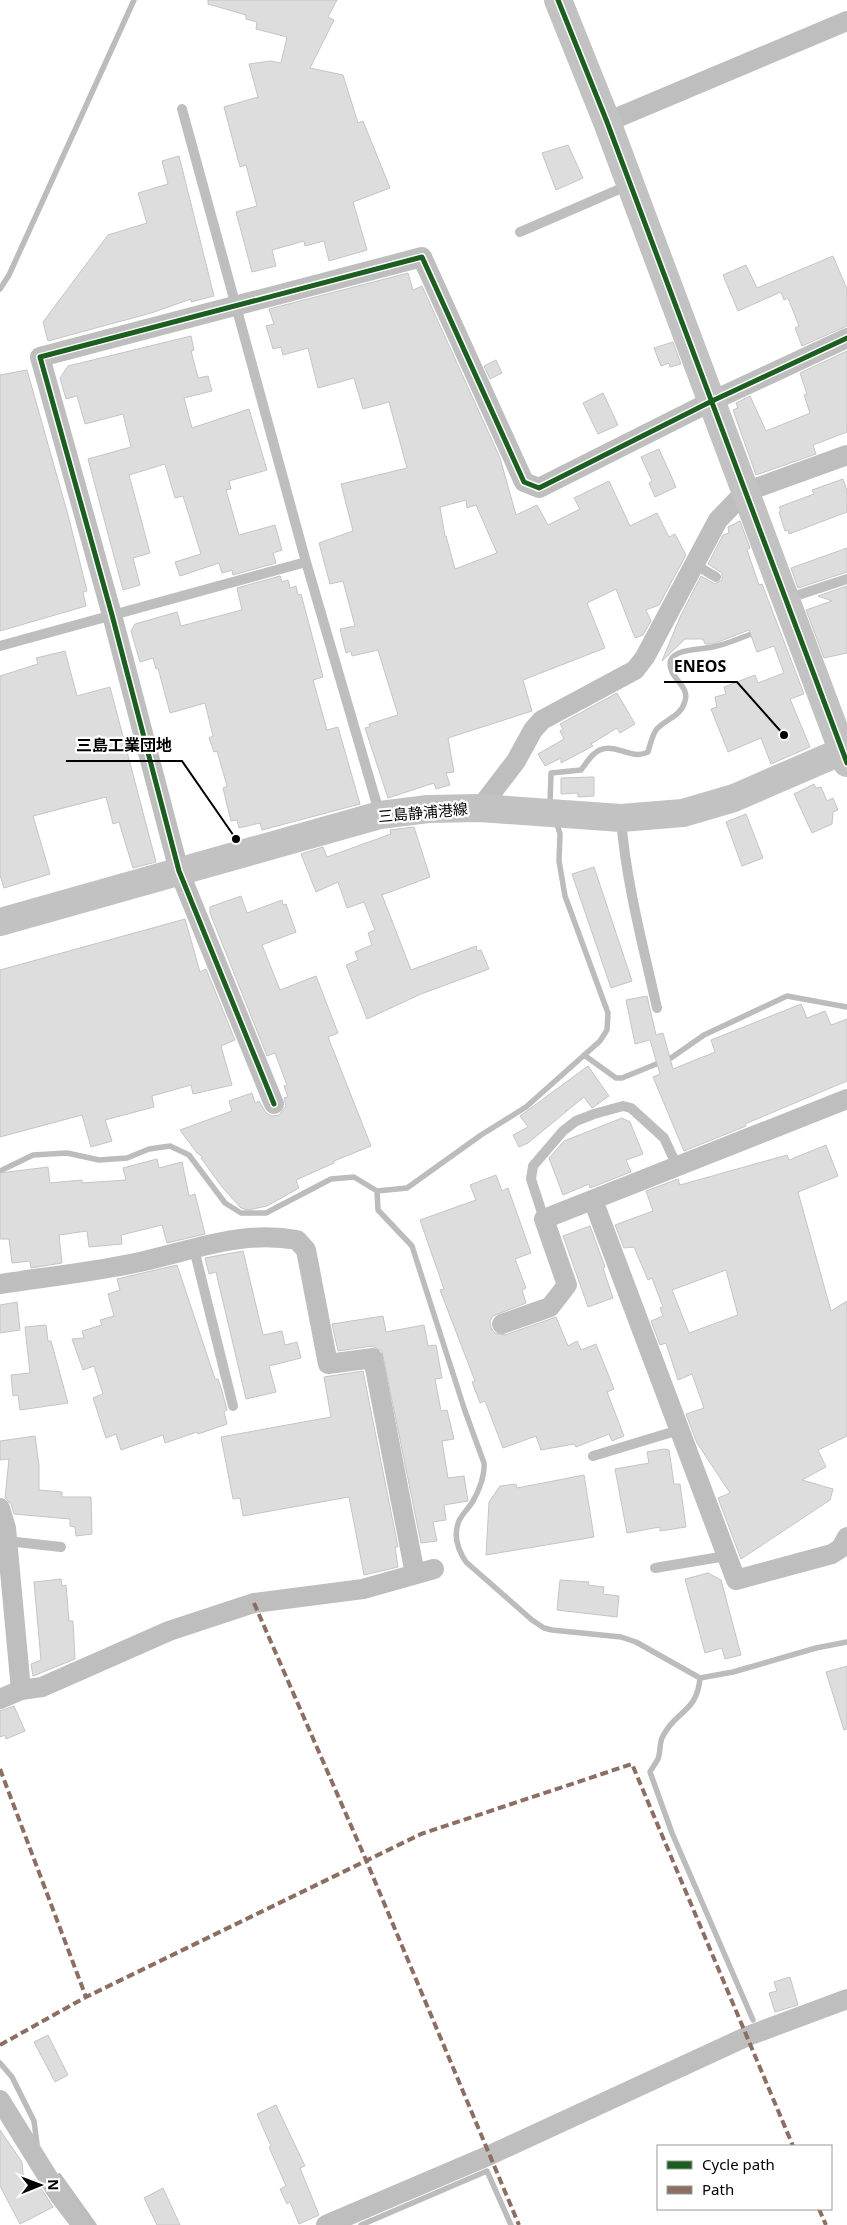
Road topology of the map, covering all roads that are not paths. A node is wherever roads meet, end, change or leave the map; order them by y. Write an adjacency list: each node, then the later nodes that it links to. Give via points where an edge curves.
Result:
1 (558, 0): 4 (main road)
2 (847, 20): 4 (street)
3 (182, 108): 7 (lane)
4 (607, 122): 5 (main road)
5 (630, 184): 6 (lane); 9 (main road)
6 (520, 232)
7 (235, 305): 9 (street, via 422,257 524,482 539,488); 12 (lane); 16 (street, via 40,357)
8 (847, 338): 9 (street)
9 (712, 401): 11 (main road)
10 (847, 455): 11 (street)
11 (745, 492): 13 (street, via 718,520); 17 (main road)
12 (306, 562): 16 (lane); 21 (lane)
13 (694, 564): 14 (lane); 20 (street, via 645,657 634,670 542,720)
14 (716, 577)
15 (847, 579): 17 (lane)
16 (112, 616): 18 (lane); 23 (street)
17 (792, 618): 19 (main road)
18 (0, 646)
19 (845, 755): 22 (main road, 三島静浦港線, via 708,806 683,813)
20 (480, 808): 21 (main road, 三島静浦港線, via 428,809); 22 (main road, 三島静浦港線)
21 (380, 815): 23 (main road, 三島静浦港線)
22 (621, 818): 25 (lane)
23 (179, 871): 24 (main road, 三島静浦港線); 27 (street)
24 (0, 922)
25 (657, 1008)
26 (847, 1098): 28 (street)
27 (274, 1104)
28 (677, 1166): 29 (street); 30 (lane, via 664,1138 630,1108 623,1106 585,1117 563,1131 533,1166 531,1178)
29 (593, 1200): 30 (street); 35 (street)
30 (544, 1219): 33 (street, via 567,1285 550,1307)
31 (194, 1249): 32 (street, via 138,1262); 34 (lane); 44 (street, via 241,1237 276,1236 297,1240 306,1250 328,1364 373,1358)
32 (0, 1284)
33 (502, 1324)
34 (233, 1406)
35 (679, 1430): 36 (lane); 41 (street)
36 (593, 1456)
37 (0, 1508): 39 (street)
38 (847, 1537): 41 (street, via 841,1548 832,1554 736,1580)
39 (5, 1543): 40 (lane); 45 (street)
40 (60, 1547)
41 (726, 1556): 43 (lane)
42 (434, 1568): 44 (street)
43 (655, 1568)
44 (415, 1574): 45 (street, via 363,1589 254,1602 169,1631 42,1687)
45 (21, 1690): 46 (street)
46 (0, 1699)
47 (847, 1999): 50 (street, via 748,2036 490,2155)
48 (0, 2100): 49 (street)
49 (82, 2225)
50 (326, 2225)

